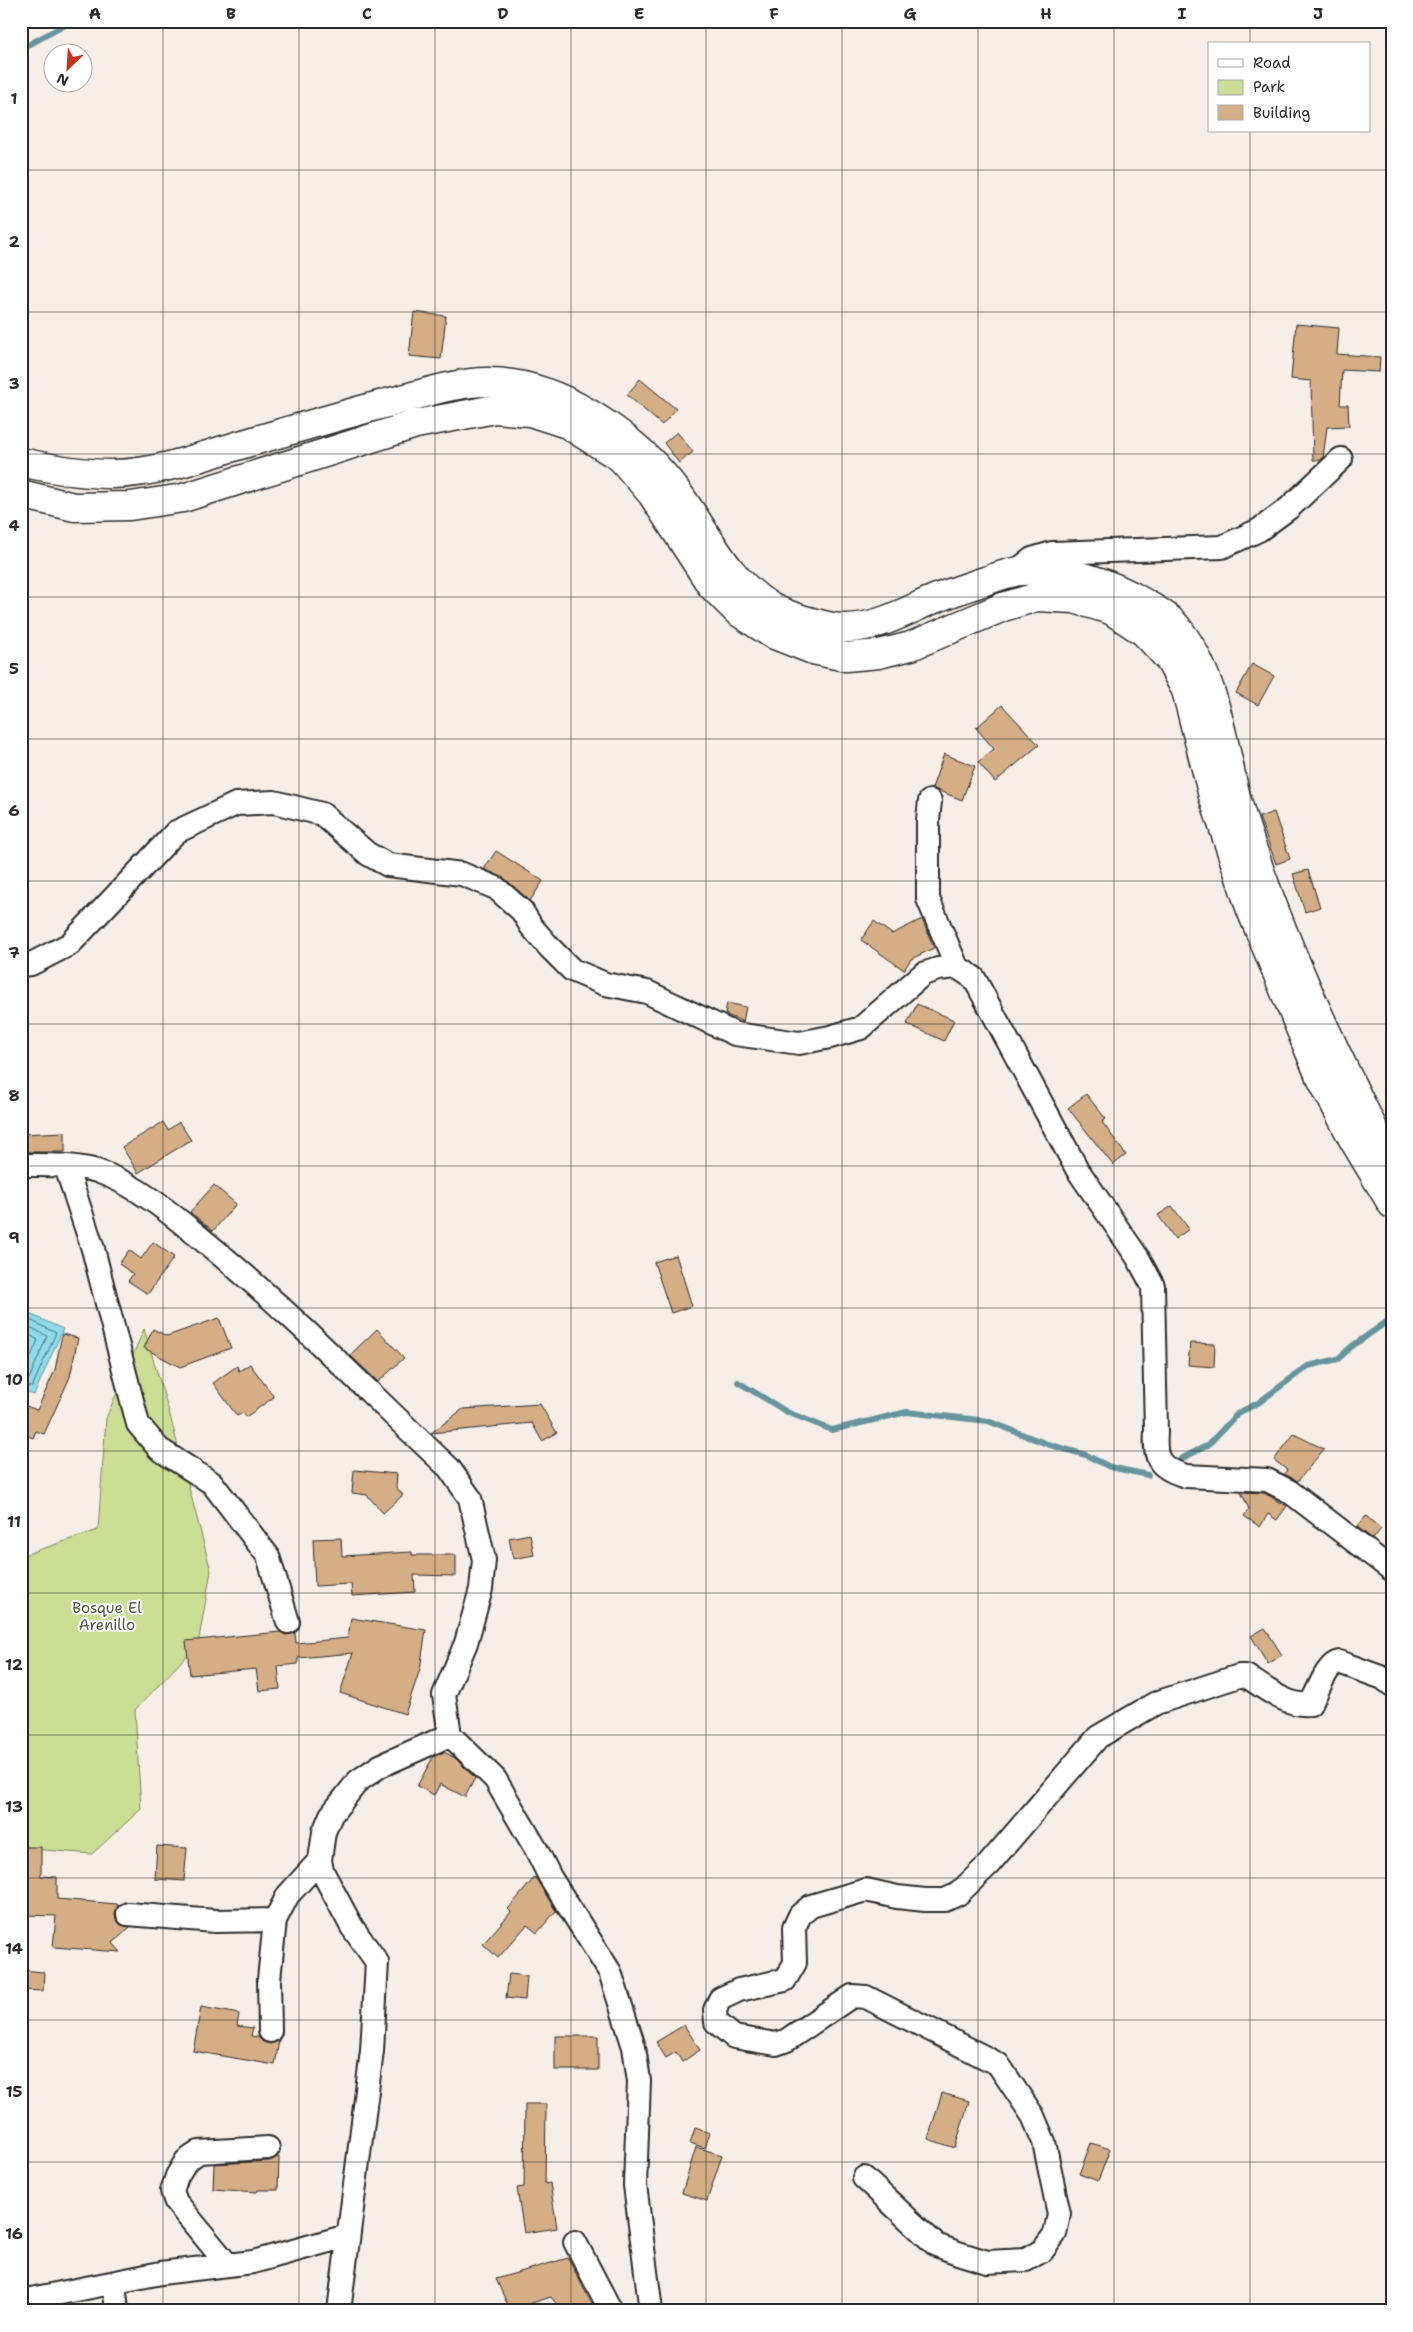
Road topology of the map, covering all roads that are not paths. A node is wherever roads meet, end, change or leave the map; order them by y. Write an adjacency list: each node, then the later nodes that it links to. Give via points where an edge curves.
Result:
1 (1341, 459): 4 (street, via 1289,508 1259,530 1222,547 1052,553 1032,559)
2 (21, 462): 4 (highway, via 76,473 119,474 161,468 448,388 486,382 516,385 552,395 591,414 632,445 670,483 734,577 754,595 789,616 842,628 868,625)
3 (21, 494): 11 (highway, via 74,507 130,506 183,498 416,424 495,409 530,412 567,424 621,458 652,494 711,585 737,610 772,634 813,650 846,657 879,654 920,642 1003,607 1036,597 1074,599 1111,610 1144,632 1169,659 1186,690 1212,796 1251,910 1319,1074)
4 (1015, 572): 9 (highway, via 1053,570 1120,589 1174,623 1191,649 1222,729 1236,798 1270,895 1320,1019)
5 (930, 801): 7 (street, via 928,899)
6 (21, 965): 7 (street, via 31,964 70,944 176,832 236,804 274,802 322,814 368,854 388,865 462,874 496,888 522,911 531,926 572,970 605,984 647,992 735,1034 799,1043 861,1028 923,974)
7 (956, 967): 12 (street, via 974,978 1077,1169 1138,1258 1153,1286 1154,1452 1163,1466 1186,1476 1267,1480 1290,1491)
8 (21, 1165): 10 (street)
9 (1392, 1165)
10 (66, 1167): 13 (street, via 93,1249 138,1424 159,1449 212,1483 268,1556); 15 (street, via 96,1171 133,1188 250,1278 449,1468 470,1498 484,1560 481,1589 466,1643 444,1695)
11 (1392, 1204)
12 (1392, 1570)
13 (288, 1622)
14 (1392, 1685): 21 (street, via 1384,1678 1338,1662 1328,1669 1310,1704 1300,1705 1286,1700 1246,1676 1156,1703 1098,1737 989,1864 958,1894 945,1900 925,1900 866,1890 811,1906 800,1915 794,1928 795,1963 792,1972 785,1980 739,1990 720,1999 715,2010 716,2022 734,2038 776,2044 852,1996 866,1997 998,2064 1033,2116 1044,2142 1059,2214 1055,2234 1043,2250 1026,2260 987,2262 958,2254 936,2245)
15 (450, 1734): 16 (street, via 380,1766 358,1781 331,1815 324,1832); 30 (street, via 494,1779 610,1972 616,1988 634,2047 639,2081 635,2185)
16 (320, 1860): 18 (street, via 288,1895); 22 (street, via 322,1871 352,1927 377,1962 372,2051)
17 (128, 1914): 18 (street, via 215,1921)
18 (274, 1920): 19 (street, via 269,1980)
19 (270, 2031)
20 (268, 2148): 24 (street, via 199,2152 186,2161 177,2176 172,2191 176,2202)
21 (864, 2178)
22 (347, 2236): 24 (street, via 253,2262); 28 (street)
23 (575, 2242): 29 (street)
24 (228, 2265): 25 (street)
25 (114, 2283): 26 (street); 27 (street)
26 (21, 2301)
27 (117, 2311)
28 (339, 2311)
29 (611, 2311)
30 (651, 2311)

